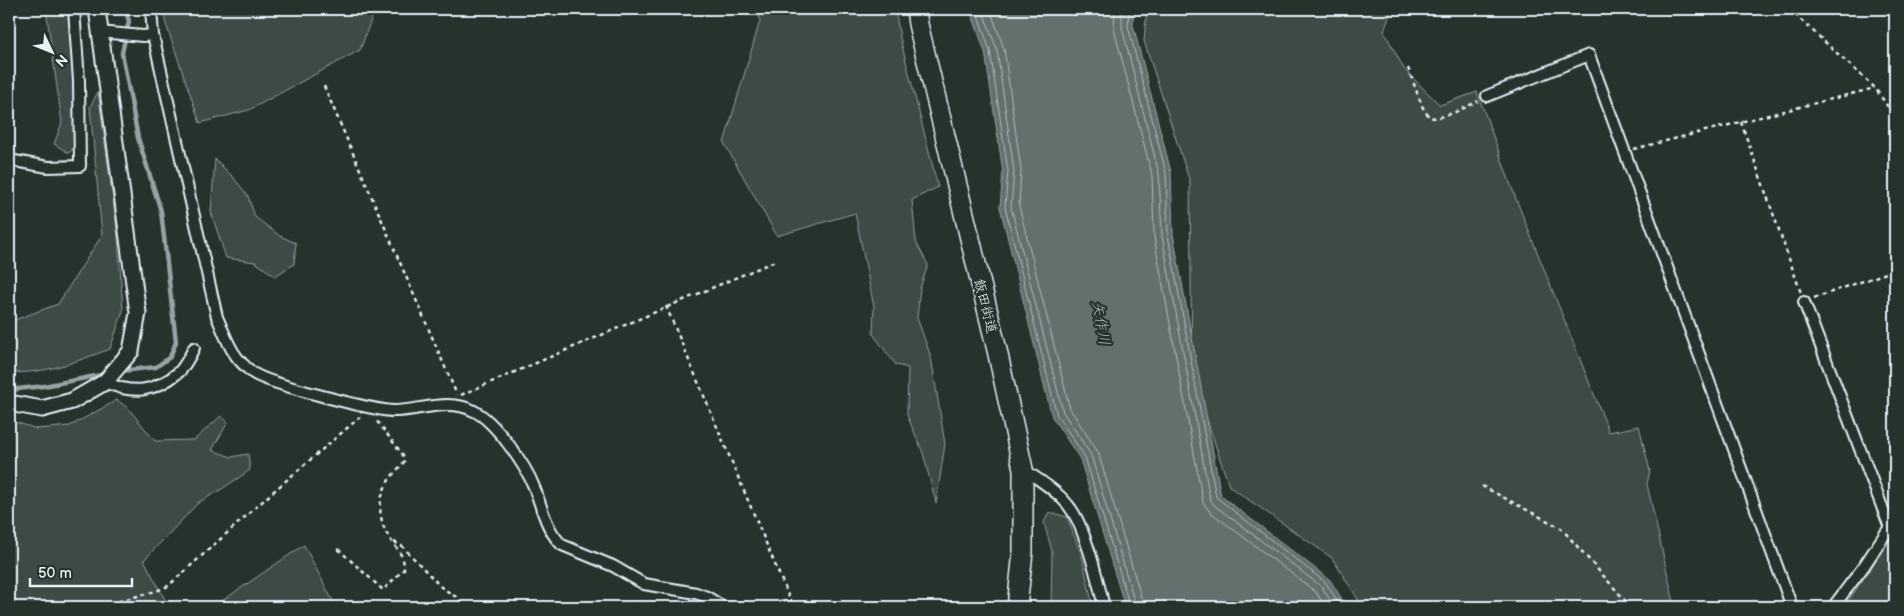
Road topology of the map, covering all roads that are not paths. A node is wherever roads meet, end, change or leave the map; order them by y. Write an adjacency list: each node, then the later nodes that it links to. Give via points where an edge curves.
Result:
1 (74, 9): 8 (street, via 80,166 48,167)
2 (97, 9): 5 (street)
3 (151, 9): 6 (street)
4 (916, 9): 13 (highway, 飯田街道)
5 (106, 32): 6 (street); 11 (street, via 138,313 131,351)
6 (148, 36): 15 (street, via 217,317 233,354 255,375 368,407 396,411 457,401 491,423 497,431 528,474 548,525 562,545 614,566 644,584 696,593)
7 (1487, 96): 18 (street, via 1589,55)
8 (9, 160)
9 (1804, 302): 14 (street)
10 (194, 348): 11 (street, via 180,371 160,384 141,391 121,389)
11 (108, 380): 12 (street, via 72,401 42,409)
12 (9, 403)
13 (1023, 469): 16 (highway, 飯田街道, via 1023,552); 17 (street, via 1070,506 1095,568)
14 (1892, 522): 19 (street)
15 (723, 607)
16 (1017, 607)
17 (1104, 607)
18 (1792, 607)
19 (1833, 607)

